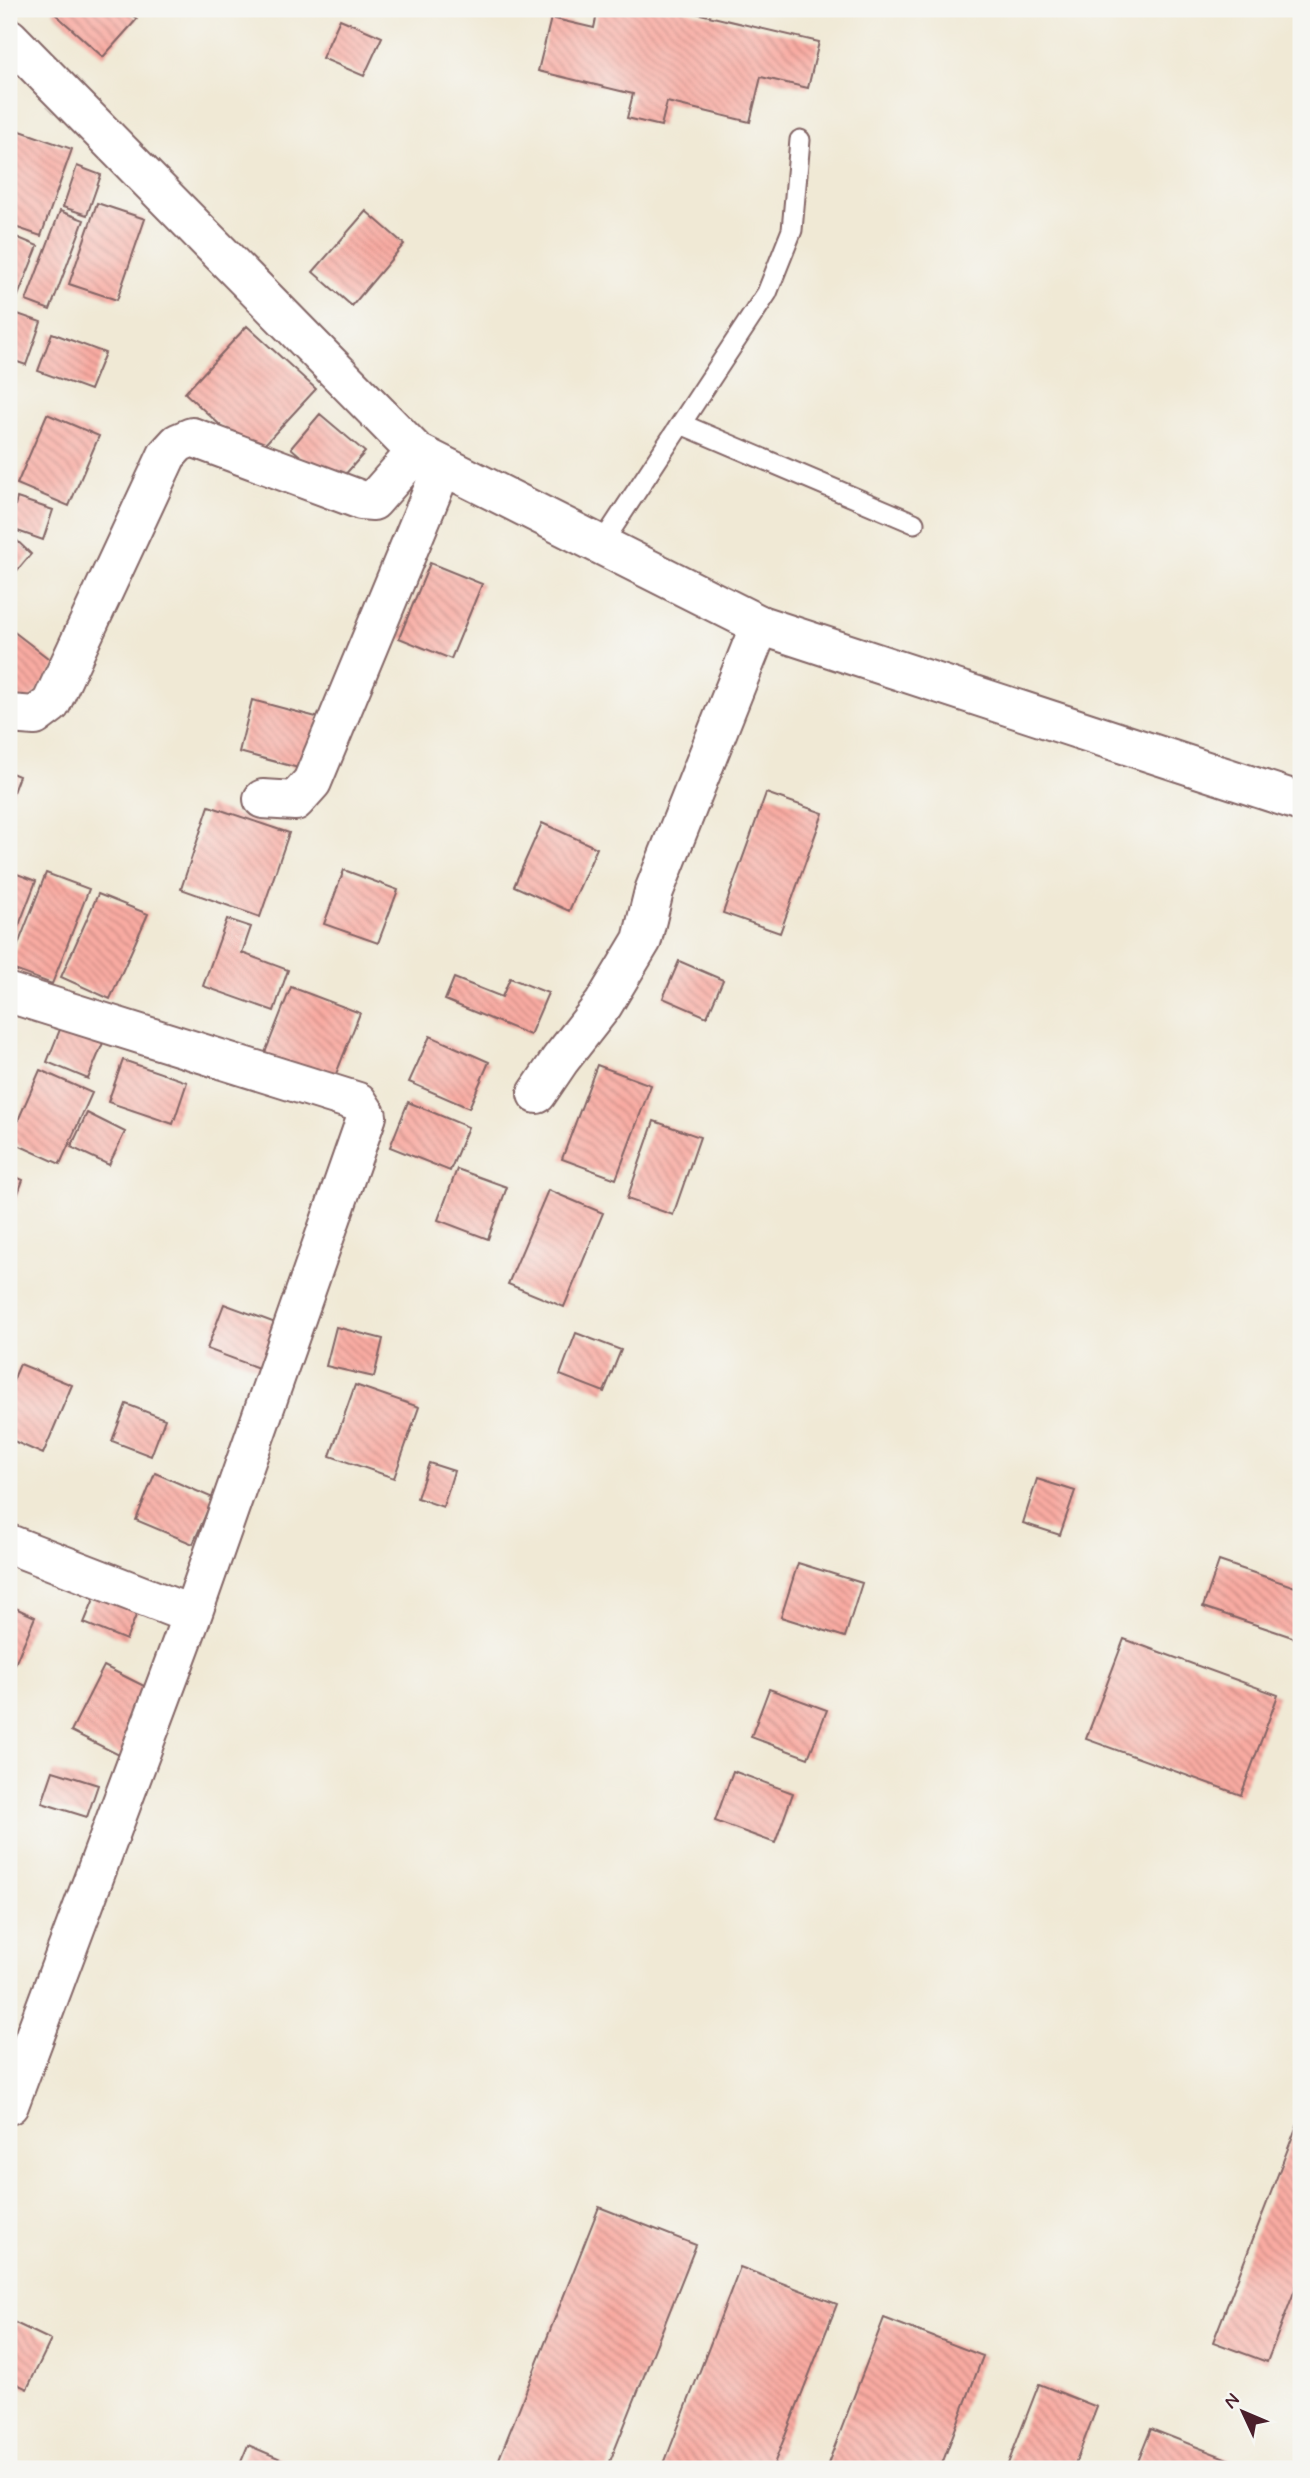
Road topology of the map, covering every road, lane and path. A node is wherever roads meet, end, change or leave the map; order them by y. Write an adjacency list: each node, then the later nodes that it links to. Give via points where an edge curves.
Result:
1 (9, 38): 4 (street)
2 (800, 140): 3 (lane, via 792,230 767,293)
3 (681, 424): 5 (lane); 6 (lane)
4 (430, 459): 6 (street); 8 (street, via 373,500 361,500 192,437 178,443 167,455 51,704 35,716); 9 (street, via 312,782 295,801)
5 (914, 523)
6 (601, 545): 7 (street)
7 (761, 625): 10 (street); 12 (street, via 654,891 642,940 603,1005)
8 (9, 714)
9 (263, 799)
10 (1301, 802)
11 (9, 993): 14 (street, via 358,1102 367,1116)
12 (537, 1094)
13 (9, 1544): 14 (street)
14 (192, 1615): 15 (street)
15 (9, 2105)

